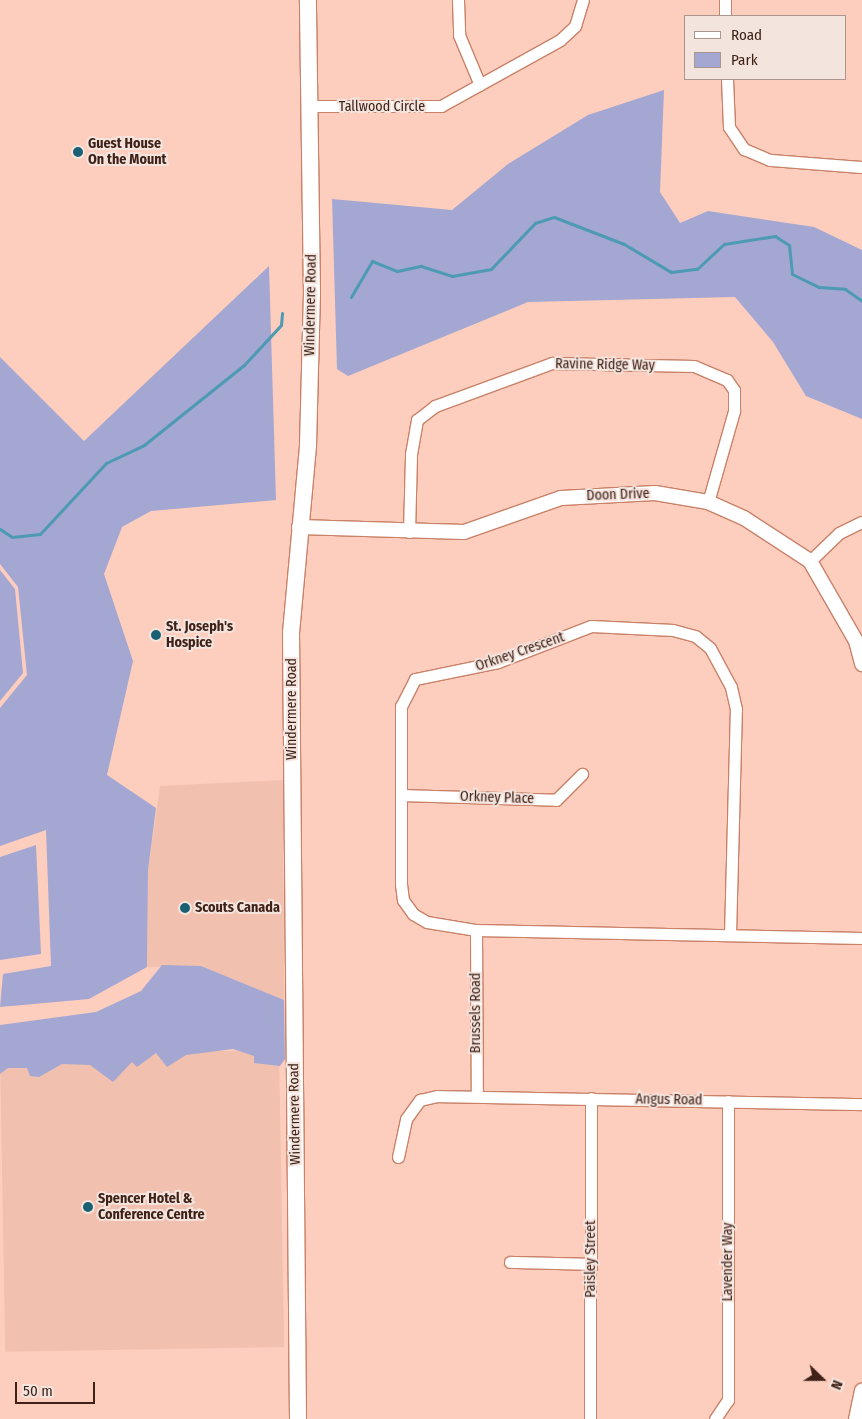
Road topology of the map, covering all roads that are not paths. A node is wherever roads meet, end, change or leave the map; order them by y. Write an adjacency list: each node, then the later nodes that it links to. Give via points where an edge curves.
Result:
1 (308, 0): 8 (main road, Windermere Road)
2 (458, 0): 7 (street, via 459,35)
3 (583, 0): 7 (street, Tallwood Circle, via 575,26 560,40)
4 (725, 0): 5 (street)
5 (725, 15)
6 (727, 80): 9 (street, via 729,127 744,149 770,160)
7 (480, 84): 8 (street, Tallwood Circle, via 441,106)
8 (309, 106): 12 (main road, Windermere Road, via 312,294 308,445)
9 (862, 167)
10 (708, 502): 13 (street, Doon Drive, via 654,493 561,498 464,532); 13 (street, Ravine Ridge Way, via 734,411 734,390 727,380 694,366 552,363 435,406 417,420 411,454); 14 (street, Doon Drive, via 744,518)
11 (862, 522): 14 (street, via 839,533)
12 (299, 527): 13 (street, Doon Drive); 29 (main road, Windermere Road, via 291,633)
13 (409, 532)
14 (810, 561): 15 (street, Doon Drive, via 840,609)
15 (862, 664)
16 (582, 774): 17 (street, Orkney Place, via 556,800)
17 (401, 795): 18 (street, Orkney Crescent, via 403,900 413,914 427,922); 19 (street, Orkney Crescent, via 401,706 415,679 426,673 498,662 590,626 673,630 695,636 721,665 736,709)
18 (476, 930): 19 (street, Orkney Crescent); 21 (street, Brussels Road)
19 (730, 935): 20 (street, Orkney Crescent)
20 (862, 938)
21 (477, 1095): 22 (street, Angus Road); 25 (street, Angus Road, via 420,1100 406,1119)
22 (591, 1098): 23 (street, Angus Road); 27 (street, Paisley Street)
23 (728, 1101): 24 (street, Angus Road); 31 (street, Lavender Way, via 728,1400)
24 (862, 1104)
25 (398, 1157)
26 (510, 1262): 27 (street)
27 (591, 1264): 30 (street, Paisley Street)
28 (862, 1391): 32 (street)
29 (298, 1419)
30 (590, 1419)
31 (715, 1419)
32 (856, 1419)

